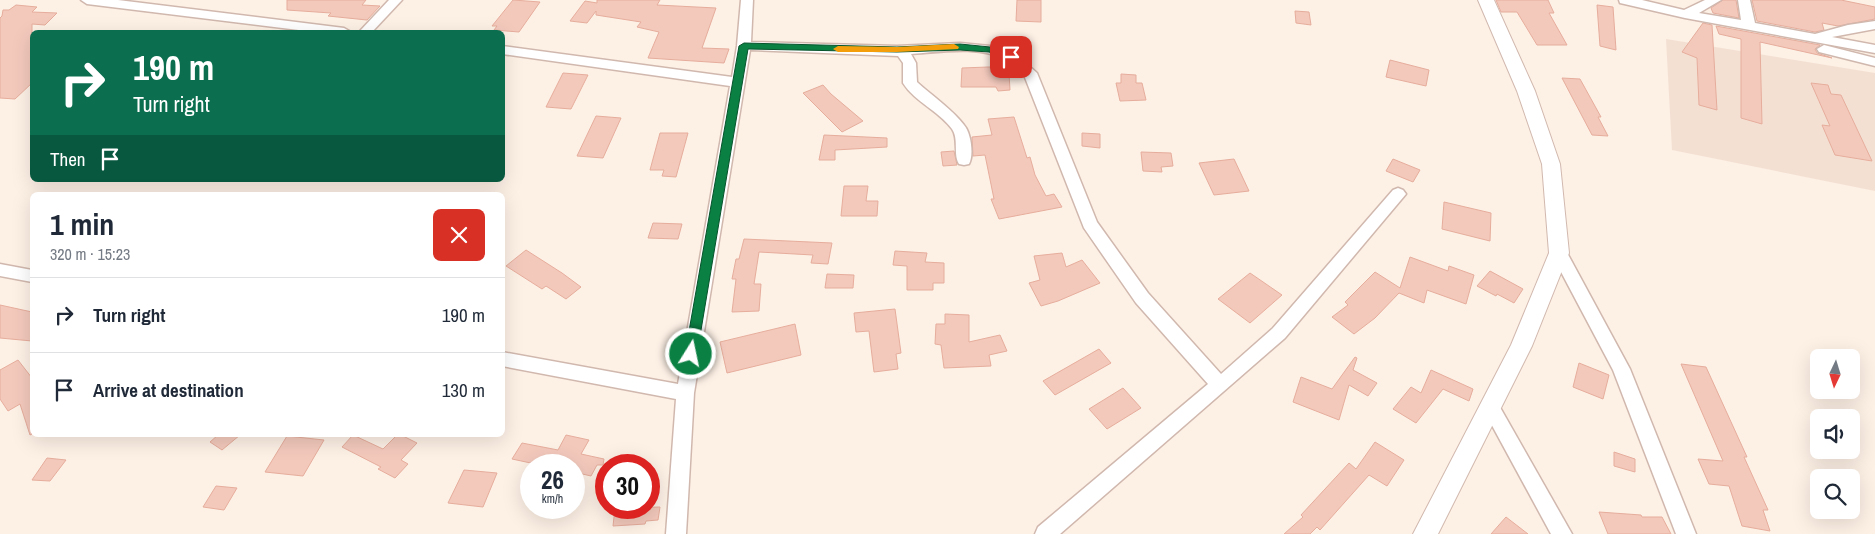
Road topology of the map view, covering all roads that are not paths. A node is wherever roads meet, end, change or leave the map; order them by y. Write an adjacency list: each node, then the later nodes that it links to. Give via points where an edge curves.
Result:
1 (87, 0): 11 (street)
2 (396, 0): 12 (street)
3 (747, 0): 15 (street)
4 (1486, 0): 23 (street, via 1526,91 1551,164)
5 (1625, 0): 8 (street)
6 (1715, 0): 8 (street)
7 (1744, 0): 10 (street)
8 (1685, 14): 10 (street)
9 (1875, 25): 14 (street)
10 (1749, 26): 13 (street)
11 (328, 30)
12 (367, 30)
13 (1778, 31): 14 (street); 19 (street, via 1816,46)
14 (1816, 38): 16 (street)
15 (744, 46): 18 (street); 20 (street)
16 (1875, 48)
17 (505, 50): 20 (street)
18 (897, 50): 21 (street, via 910,60 910,83 959,128); 27 (street, via 960,47 990,50 1011,57 1030,73 1090,224 1142,298)
19 (1875, 62)
20 (737, 82): 28 (street)
21 (964, 160)
22 (1398, 194): 27 (street, via 1279,333)
23 (1559, 254): 29 (street, via 1521,346); 34 (street, via 1621,369)
24 (0, 270): 25 (street)
25 (30, 276)
26 (505, 360): 28 (street)
27 (1220, 385): 31 (street)
28 (685, 393): 30 (street)
29 (1491, 407): 32 (street); 33 (street)
30 (676, 534)
31 (1045, 534)
32 (1425, 534)
33 (1562, 534)
34 (1686, 534)

